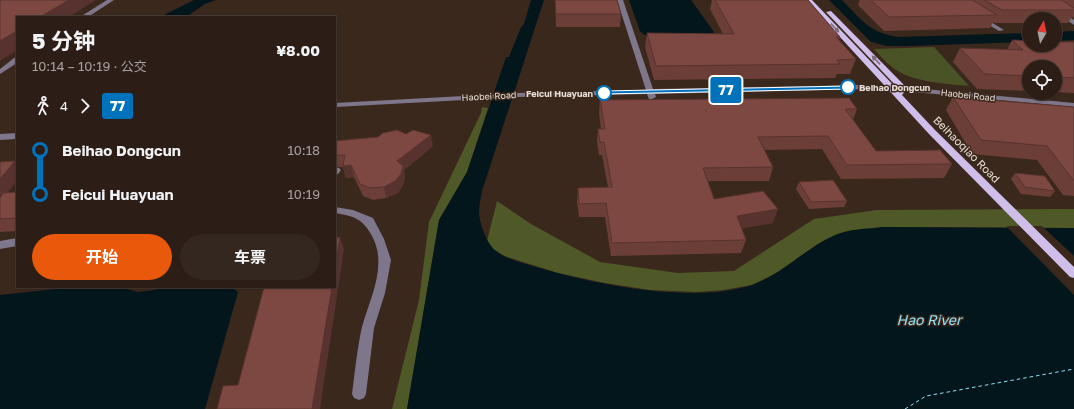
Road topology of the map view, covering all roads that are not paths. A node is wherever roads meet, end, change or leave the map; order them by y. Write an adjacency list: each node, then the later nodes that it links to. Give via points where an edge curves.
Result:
1 (111, 0): 7 (street)
2 (620, 0): 14 (street)
3 (809, 0): 12 (main road, Beihaoqiao Road, one-way to 12)
4 (817, 0): 13 (main road, Beihaoqiao Road, one-way to 4)
5 (1040, 0): 8 (street)
6 (973, 14): 9 (street)
7 (85, 16)
8 (1074, 23)
9 (1002, 30)
10 (16, 61): 11 (street)
11 (0, 72)
12 (890, 88): 13 (main road, Beihaoqiao Road); 14 (street, Haobei Road)
13 (900, 92): 14 (street, Haobei Road); 17 (street, Haobei Road); 18 (street, Haobei Road); 26 (main road, Beihaoqiao Road, via 932,132)
14 (651, 94): 15 (street, Haobei Road)
15 (488, 99): 16 (street, Haobei Road); 19 (street, Haobei Road)
16 (336, 105)
17 (1074, 105)
18 (1074, 110)
19 (336, 111)
20 (16, 130): 21 (street)
21 (0, 136): 22 (street)
22 (16, 136)
23 (336, 210): 27 (street, via 349,212 369,221 379,239 385,260 379,293 368,328)
24 (16, 242): 25 (street)
25 (0, 245)
26 (1074, 274)
27 (359, 394)

